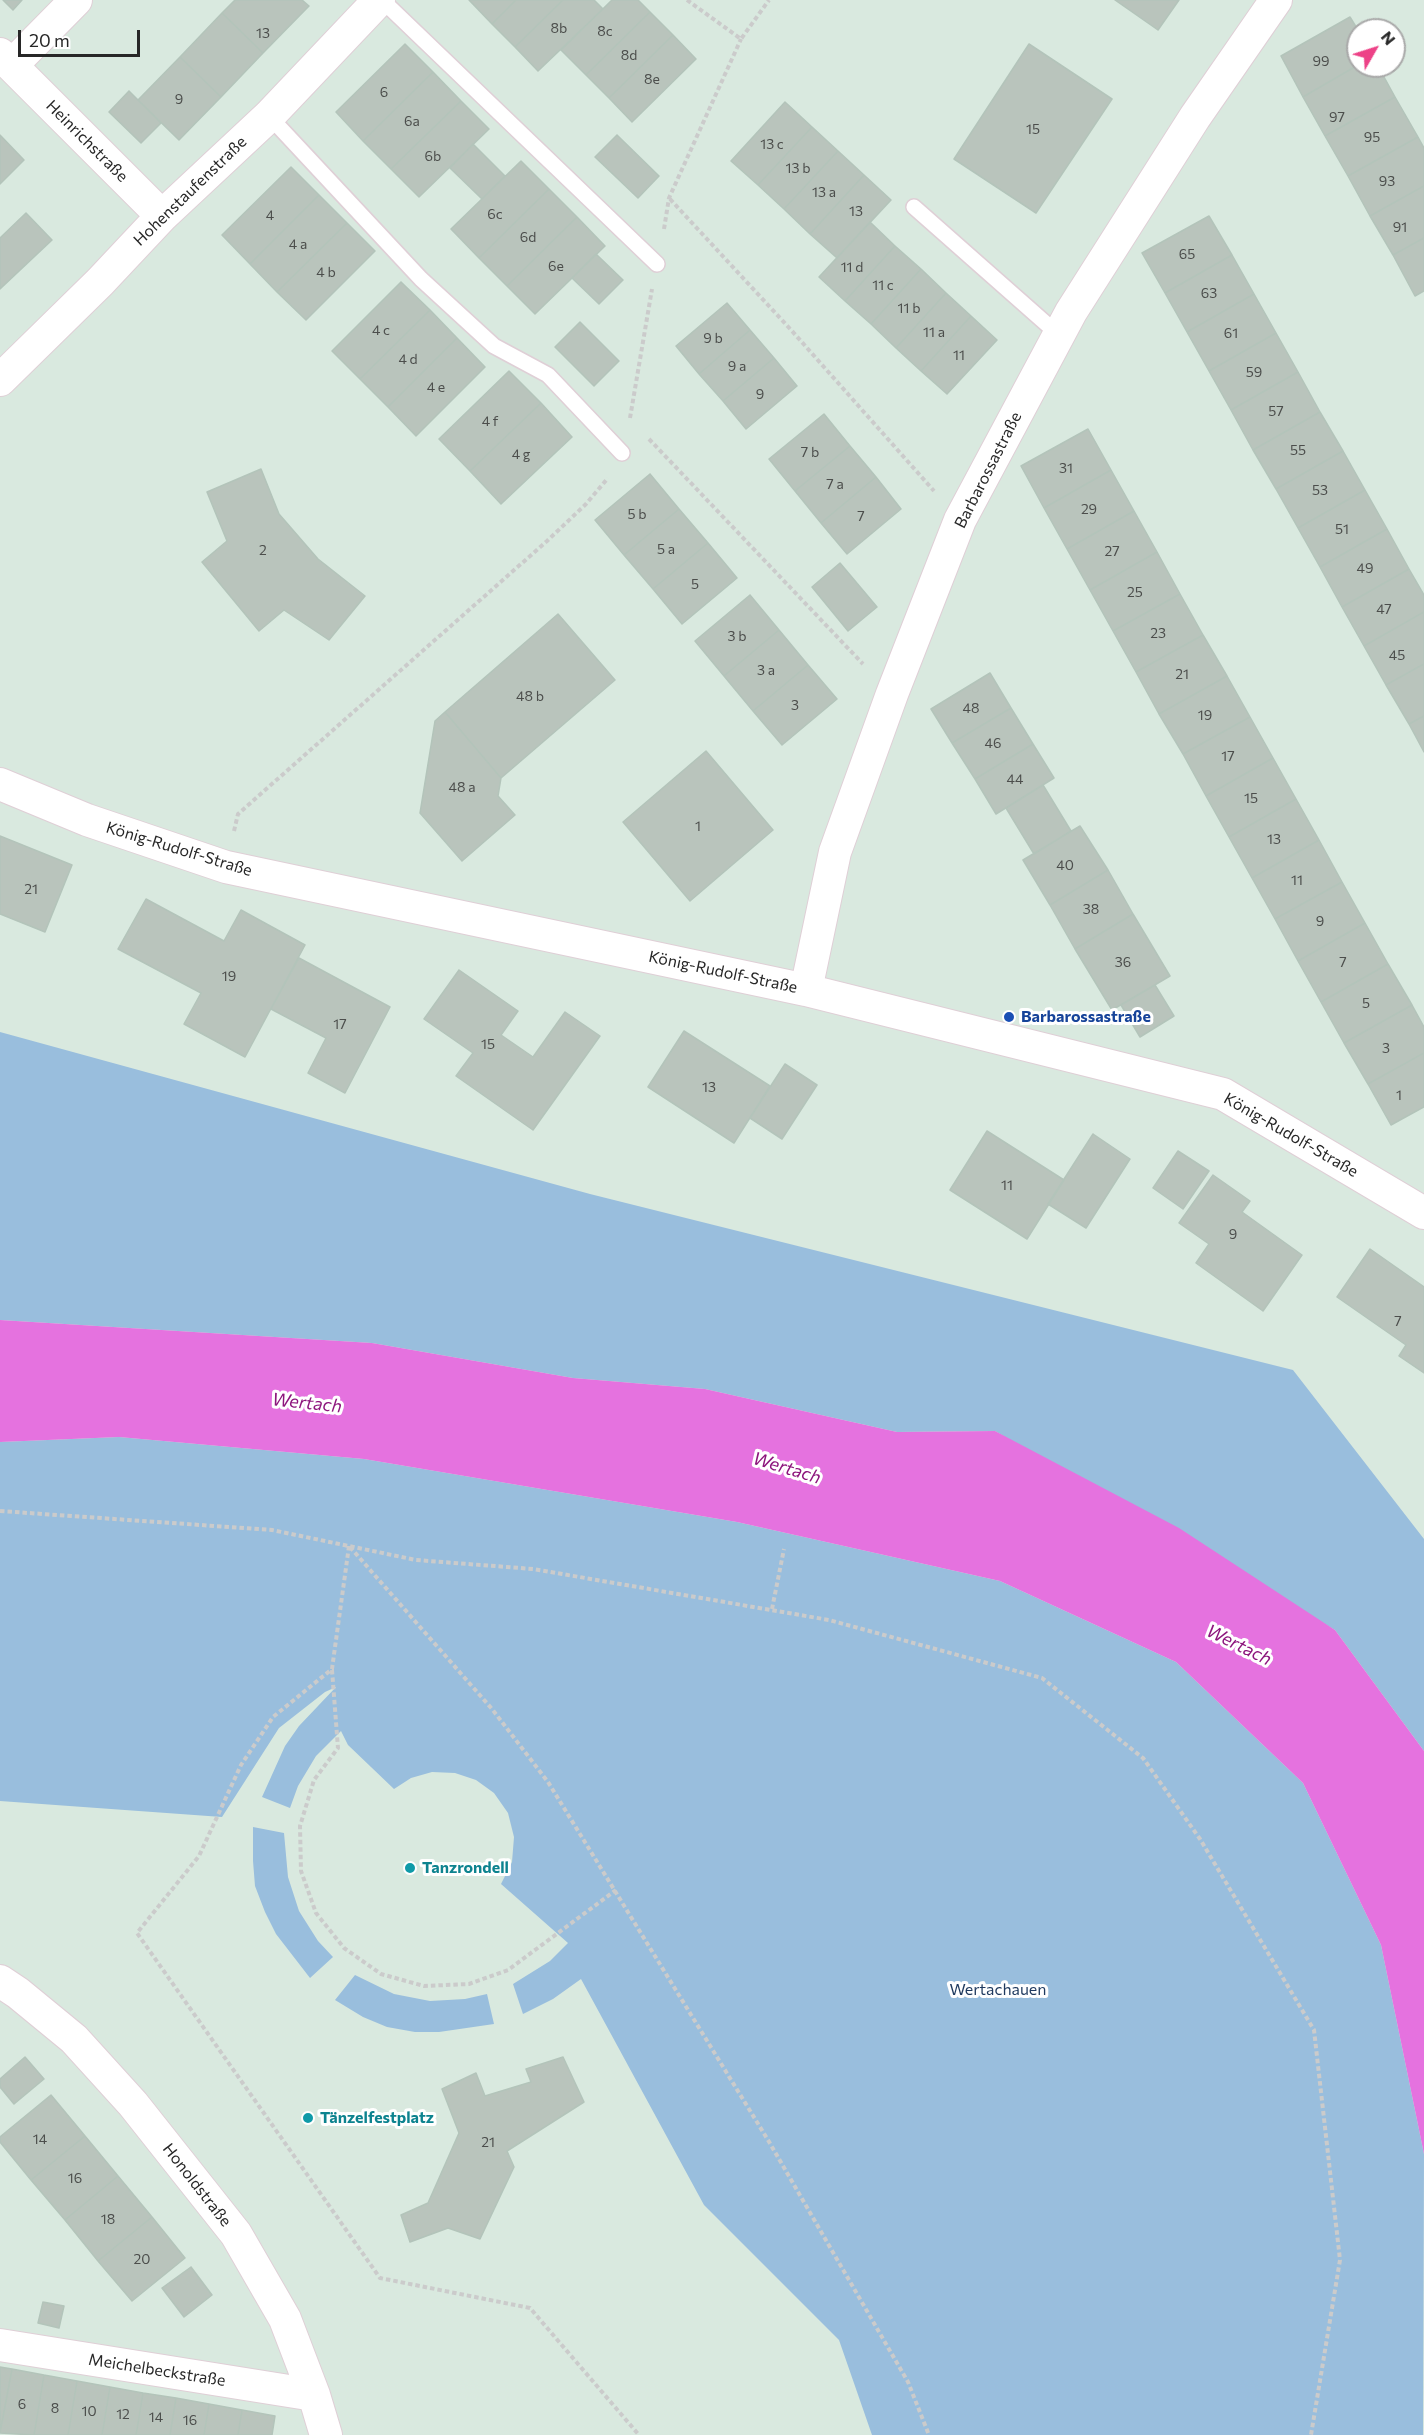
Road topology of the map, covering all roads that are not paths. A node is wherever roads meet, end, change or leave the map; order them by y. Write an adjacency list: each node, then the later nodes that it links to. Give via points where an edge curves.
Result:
1 (76, 0): 4 (street, Heinrichstraße)
2 (381, 0): 5 (street, Hohenstaufenstraße); 8 (lane)
3 (1276, 0): 9 (street, Barbarossastraße, via 1195,117)
4 (6, 59): 7 (street, Heinrichstraße)
5 (269, 116): 7 (street, Hohenstaufenstraße); 11 (lane, via 421,279 494,346 548,375)
6 (914, 207): 9 (lane)
7 (162, 216): 10 (street, Hohenstaufenstraße)
8 (657, 264)
9 (1059, 335): 13 (street, Barbarossastraße, via 960,520 892,694 835,852)
10 (0, 380)
11 (622, 453)
12 (0, 784): 13 (street, König-Rudolf-Straße, via 87,820 226,867)
13 (806, 990): 14 (street, König-Rudolf-Straße, via 1223,1094)
14 (1424, 1213)
15 (0, 1981): 17 (street, Honoldstraße, via 74,2039 133,2104 236,2234 285,2319)
16 (0, 2345): 17 (street, Meichelbeckstraße)
17 (314, 2395): 18 (street, Honoldstraße)
18 (326, 2435)

